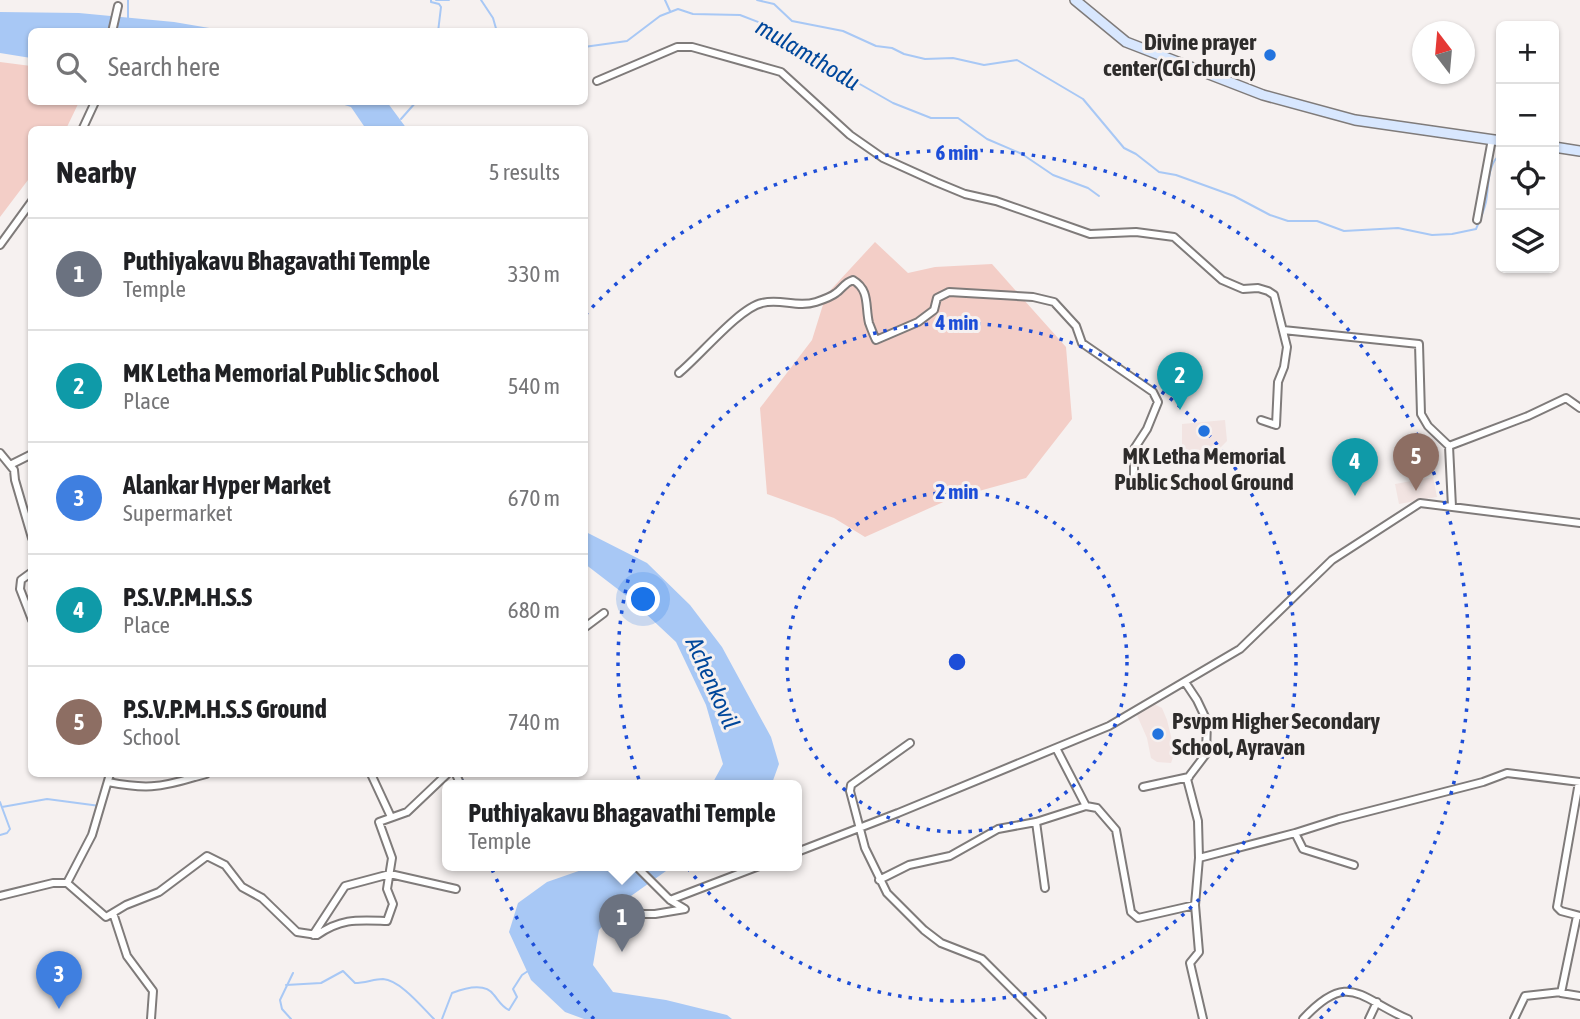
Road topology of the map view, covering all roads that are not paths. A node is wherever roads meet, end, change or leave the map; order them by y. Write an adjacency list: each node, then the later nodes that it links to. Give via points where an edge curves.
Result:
1 (1075, 0): 7 (main road, via 1126,42 1263,95 1355,120)
2 (118, 6): 3 (street)
3 (113, 28)
4 (597, 81): 14 (street, via 677,47 692,47 781,72 850,135 883,158 936,183 1090,234 1136,232 1174,237 1222,280 1274,295)
5 (94, 105): 6 (street)
6 (84, 126)
7 (1496, 140)
8 (1496, 144): 12 (street)
9 (1559, 148): 10 (main road)
10 (1580, 151)
11 (28, 206): 13 (street)
12 (1477, 220)
13 (0, 244)
14 (1283, 330): 17 (street, via 1287,347 1278,382 1276,425); 18 (street, via 1419,344 1421,414)
15 (679, 373): 22 (street, via 748,307 763,302 814,303 853,280 866,294 876,340 918,322 934,310 937,298 948,292 1033,297 1054,302 1076,326 1082,343 1153,392 1158,402 1134,449)
16 (1580, 408): 18 (street, via 1566,398)
17 (1261, 420)
18 (1449, 446): 23 (street)
19 (0, 453): 21 (street)
20 (28, 456): 21 (street)
21 (10, 466): 25 (street)
22 (1134, 481)
23 (1452, 507): 24 (street); 30 (street, via 1420,503 1332,560 1240,649)
24 (1580, 523)
25 (28, 525)
26 (28, 575): 27 (street, via 20,580)
27 (28, 610)
28 (604, 613): 29 (street)
29 (588, 625)
30 (1185, 681): 32 (street, via 1110,726); 37 (street, via 1207,721 1206,754)
31 (910, 743): 44 (street, via 851,785)
32 (1056, 748): 41 (street); 44 (street)
33 (109, 777): 38 (street)
34 (190, 777): 38 (street, via 166,786 138,788)
35 (372, 777): 42 (street)
36 (444, 777): 42 (street, via 407,812)
37 (1189, 777): 40 (street); 47 (street, via 1198,821)
38 (108, 782): 53 (street, via 92,835)
39 (1579, 782): 45 (street, via 1507,773); 61 (street, via 1557,907)
40 (1143, 787)
41 (1086, 806): 43 (street); 58 (street, via 1097,808 1116,830 1131,912 1138,918)
42 (391, 817): 51 (street, via 379,821 392,859)
43 (1036, 822): 52 (street, via 998,829 950,856 909,865); 54 (street)
44 (860, 828): 46 (street); 52 (street)
45 (1295, 833): 47 (street); 48 (street, via 1303,849)
46 (802, 850)
47 (1199, 858): 58 (street)
48 (1354, 865)
49 (641, 871): 57 (street)
50 (746, 871): 57 (street)
51 (390, 874): 55 (street); 62 (street, via 345,886); 62 (street, via 387,889 393,904 387,921 350,920)
52 (879, 880): 67 (street, via 924,930 941,943 982,959)
53 (67, 883): 56 (street); 59 (street, via 106,917)
54 (1045, 887)
55 (456, 889)
56 (0, 896)
57 (670, 900): 60 (street, via 685,909)
58 (1195, 905): 68 (street, via 1199,952 1190,963)
59 (113, 913): 62 (street, via 159,892 207,856 225,865 242,887 262,898 297,932); 66 (street, via 127,956 153,991)
60 (612, 914)
61 (1579, 916): 63 (street)
62 (313, 935)
63 (1561, 992): 64 (street); 72 (street, via 1525,996)
64 (1580, 996)
65 (1377, 1002): 69 (street, via 1343,991); 70 (street); 71 (street)
66 (151, 1019)
67 (1042, 1019)
68 (1203, 1019)
69 (1303, 1019)
70 (1369, 1019)
71 (1408, 1019)
72 (1514, 1019)

